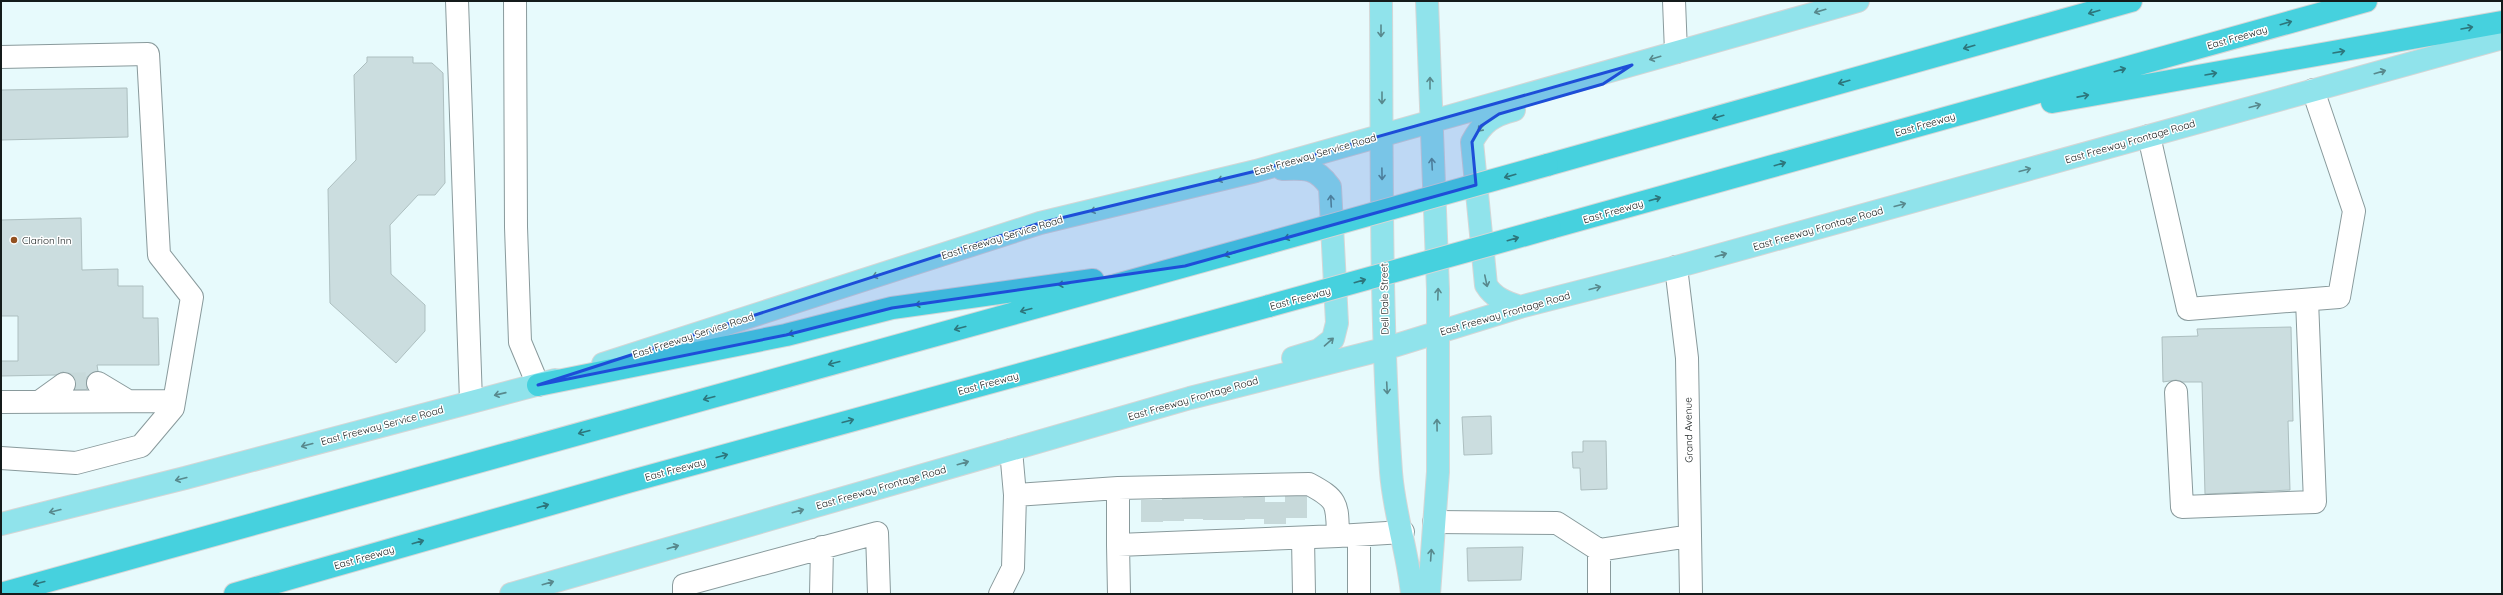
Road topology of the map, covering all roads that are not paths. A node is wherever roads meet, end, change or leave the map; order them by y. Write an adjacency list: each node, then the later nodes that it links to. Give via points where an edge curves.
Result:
1 (457, 1): 33 (street)
2 (515, 1): 28 (street, via 516,227 520,342)
3 (1381, 1): 17 (main road, Dell Dale Street, one-way to 17)
4 (1427, 1): 15 (main road, one-way to 4)
5 (1674, 1): 11 (street)
6 (1858, 1): 11 (main road, one-way to 11)
7 (2131, 1): 20 (highway, one-way to 20, bridge)
8 (2366, 1): 16 (highway, East Freeway, one-way to 8)
9 (2502, 22): 16 (highway, one-way to 9, via 2099,93)
10 (2502, 38): 14 (main road, East Freeway Frontage Road, one-way to 10)
11 (1676, 52): 13 (main road, one-way to 13)
12 (1, 57): 31 (street, via 148,54 158,255 192,297)
13 (1632, 65): 15 (main road); 23 (main road, one-way to 23, via 1603,84 1499,114 1481,126 1472,142 1486,285 1491,294 1503,302)
14 (2313, 90): 18 (main road, East Freeway Frontage Road, one-way to 14); 22 (street, via 2354,211 2338,297)
15 (1431, 122): 17 (main road); 24 (main road, one-way to 15, via 1438,289)
16 (1894, 133): 49 (highway, East Freeway, one-way to 16, bridge)
17 (1382, 135): 19 (main road, East Freeway Service Road); 25 (main road, Dell Dale Street, one-way to 25)
18 (2149, 136): 21 (main road, East Freeway Frontage Road, one-way to 18); 22 (street, via 2188,308)
19 (1256, 171): 28 (main road, East Freeway Service Road, one-way to 28, via 1040,223); 30 (main road, one-way to 19, via 1214,384 1319,350 1334,339 1337,323 1330,187 1323,176 1306,168)
20 (1185, 266): 28 (highway, one-way to 28, via 892,308 786,335); 50 (highway, one-way to 50)
21 (1676, 267): 23 (main road, East Freeway Frontage Road, one-way to 21); 45 (street, Grand Avenue, via 1687,358)
22 (2308, 300): 29 (street, via 2315,502 2182,507)
23 (1520, 307): 24 (main road, East Freeway Frontage Road)
24 (1436, 333): 25 (main road, East Freeway Frontage Road); 40 (main road, one-way to 24, via 1438,472)
25 (1384, 349): 30 (main road, East Freeway Frontage Road); 42 (main road, Dell Dale Street, one-way to 42, via 1392,474)
26 (98, 383): 32 (street)
27 (64, 384): 35 (street)
28 (538, 385): 33 (main road, East Freeway Service Road, one-way to 33)
29 (2176, 392)
30 (1190, 398): 36 (main road, East Freeway Frontage Road)
31 (174, 400): 32 (street); 37 (street, via 173,408 141,446 76,463)
32 (128, 401): 35 (street)
33 (471, 401): 41 (main road, East Freeway Service Road, one-way to 41, via 185,478)
34 (1, 402): 35 (street)
35 (39, 402)
36 (1011, 450): 39 (street); 53 (main road, East Freeway Frontage Road, one-way to 36)
37 (1, 458)
38 (1118, 488): 39 (street); 44 (street, via 1224,492 1309,484 1331,496); 46 (street)
39 (1015, 495): 57 (street, via 1014,568)
40 (1434, 522): 48 (street, via 1557,523); 62 (main road, one-way to 40)
41 (1, 524)
42 (1403, 532): 44 (street); 61 (main road, Dell Dale Street)
43 (1229, 533): 44 (street); 46 (street); 59 (street)
44 (1348, 536): 60 (street)
45 (1690, 536): 48 (street); 64 (street, Grand Avenue)
46 (1118, 545): 58 (street)
47 (822, 547): 54 (street, via 684,585); 55 (street); 56 (street, via 877,533)
48 (1599, 550): 63 (street)
49 (354, 560): 51 (highway, East Freeway); 52 (highway)
50 (1, 594)
51 (235, 594)
52 (252, 594)
53 (511, 594)
54 (684, 594)
55 (820, 594)
56 (879, 594)
57 (1000, 594)
58 (1120, 594)
59 (1304, 594)
60 (1359, 594)
61 (1412, 594)
62 (1429, 594)
63 (1599, 594)
64 (1691, 594)

